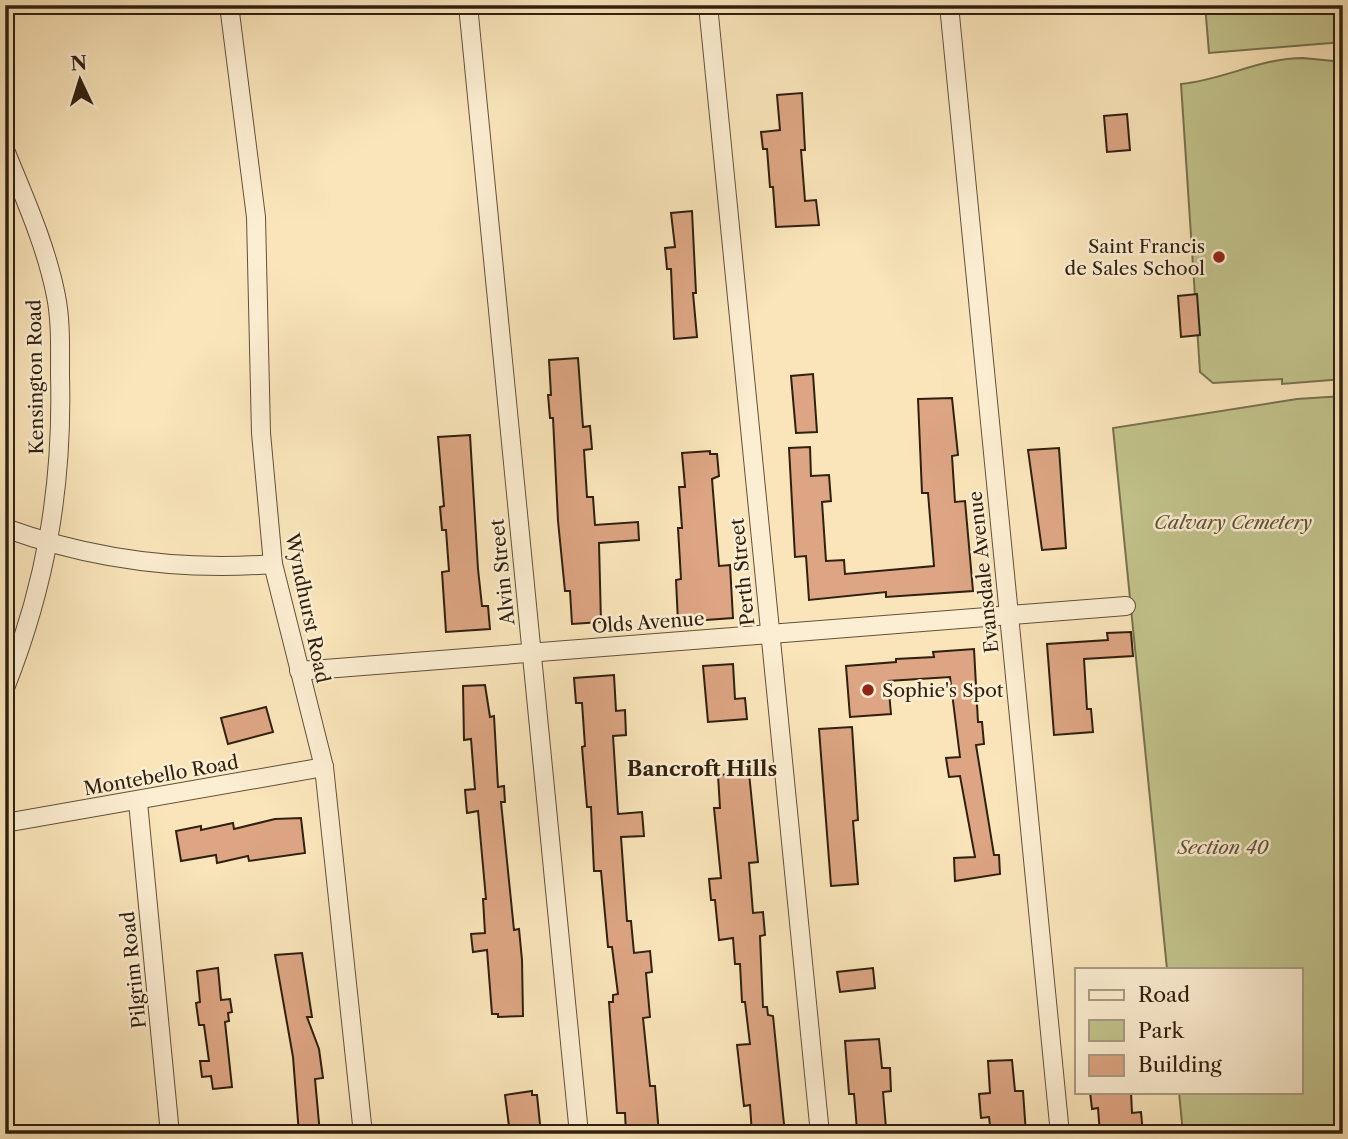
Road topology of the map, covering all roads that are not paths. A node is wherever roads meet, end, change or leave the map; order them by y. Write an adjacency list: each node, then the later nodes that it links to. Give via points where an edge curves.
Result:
1 (229, 5): 8 (street, Wyndhurst Road, via 256,216 261,433)
2 (468, 5): 12 (street, Alvin Street)
3 (708, 5): 11 (street, Perth Street)
4 (948, 5): 10 (street, Evansdale Avenue)
5 (5, 150): 7 (street, Kensington Road, via 45,253 56,297 61,430)
6 (5, 528): 7 (street)
7 (50, 545): 8 (street, via 158,564 213,568); 14 (street, Kensington Road)
8 (273, 564): 13 (street, Wyndhurst Road)
9 (1126, 606): 10 (street, Olds Avenue)
10 (1009, 615): 11 (street, Olds Avenue); 22 (street, Evansdale Avenue)
11 (770, 634): 12 (street, Olds Avenue); 21 (street, Perth Street)
12 (531, 652): 13 (street, Olds Avenue); 20 (street, Alvin Street)
13 (299, 671): 15 (street, Wyndhurst Road)
14 (5, 688)
15 (324, 767): 16 (street, Montebello Road); 19 (street, Wyndhurst Road)
16 (138, 802): 17 (street, Montebello Road); 18 (street, Pilgrim Road)
17 (5, 823)
18 (170, 1134)
19 (363, 1134)
20 (579, 1134)
21 (820, 1134)
22 (1059, 1134)

